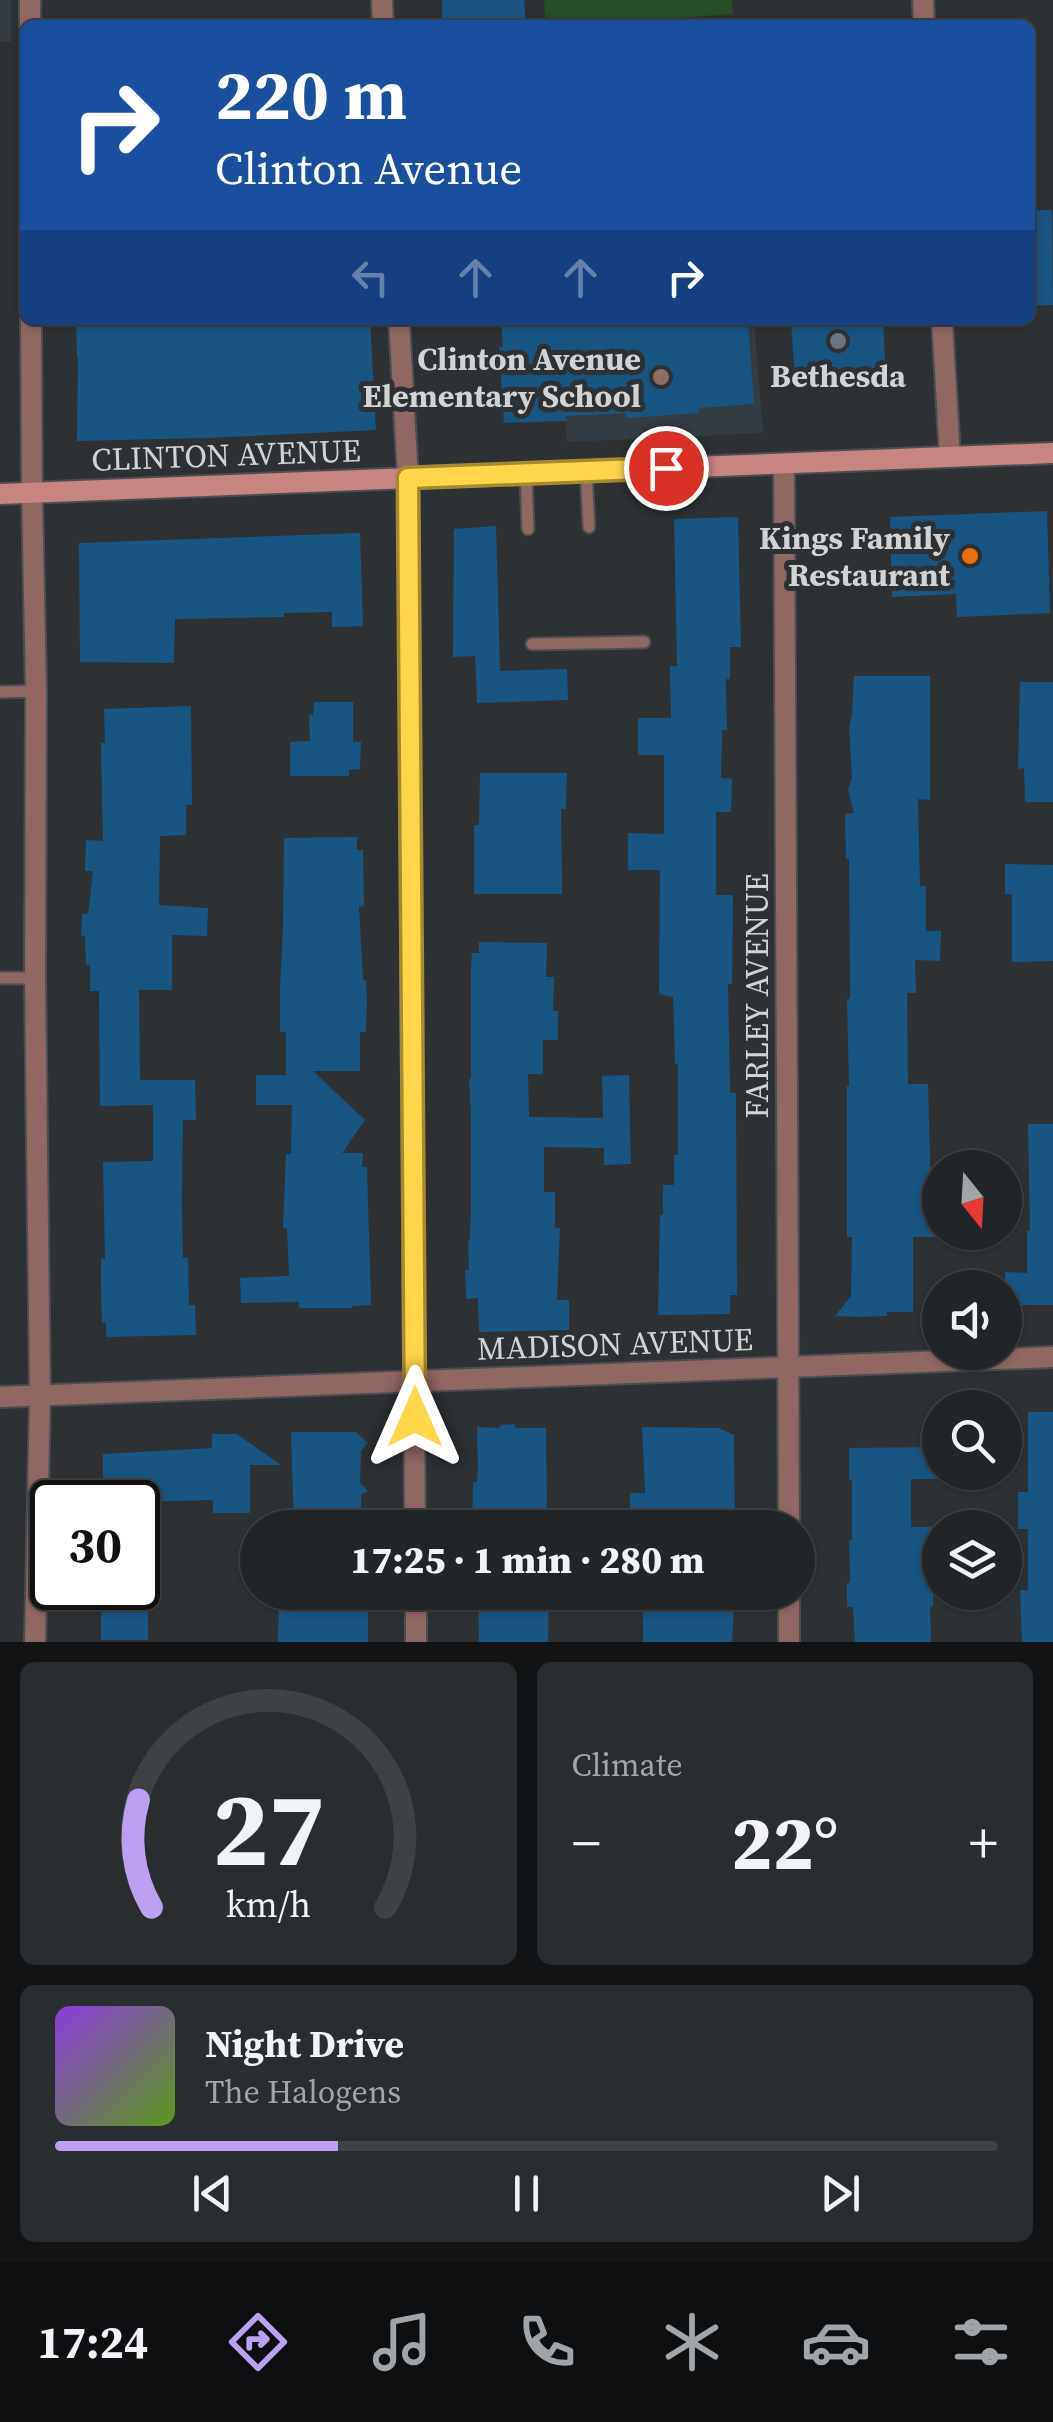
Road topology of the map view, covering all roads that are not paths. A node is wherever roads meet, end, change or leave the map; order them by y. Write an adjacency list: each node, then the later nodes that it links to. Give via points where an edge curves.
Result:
1 (31, 325): 10 (street)
2 (399, 325): 9 (street)
3 (942, 325): 5 (street)
4 (1053, 453): 5 (main road, CLINTON AVENUE)
5 (950, 457): 6 (main road, CLINTON AVENUE)
6 (784, 464): 7 (main road, CLINTON AVENUE); 21 (street, FARLEY AVENUE)
7 (586, 471): 8 (main road, CLINTON AVENUE); 12 (lane)
8 (526, 474): 9 (main road, CLINTON AVENUE); 13 (lane)
9 (408, 478): 10 (main road, CLINTON AVENUE); 22 (street)
10 (32, 493): 11 (main road, CLINTON AVENUE); 16 (street)
11 (0, 494)
12 (589, 527)
13 (528, 529)
14 (644, 642): 15 (lane)
15 (532, 644)
16 (36, 691): 17 (lane); 19 (street)
17 (0, 692)
18 (0, 978): 19 (lane)
19 (36, 978): 23 (street)
20 (1053, 1357): 21 (street, MADISON AVENUE)
21 (789, 1368): 22 (street, MADISON AVENUE); 26 (street, FARLEY AVENUE)
22 (415, 1380): 23 (street, MADISON AVENUE); 25 (street)
23 (40, 1395): 24 (street, MADISON AVENUE); 29 (street)
24 (0, 1397)
25 (416, 1510)
26 (789, 1510)
27 (416, 1610): 30 (street)
28 (789, 1610): 31 (street)
29 (35, 1642)
30 (416, 1642)
31 (789, 1642)

